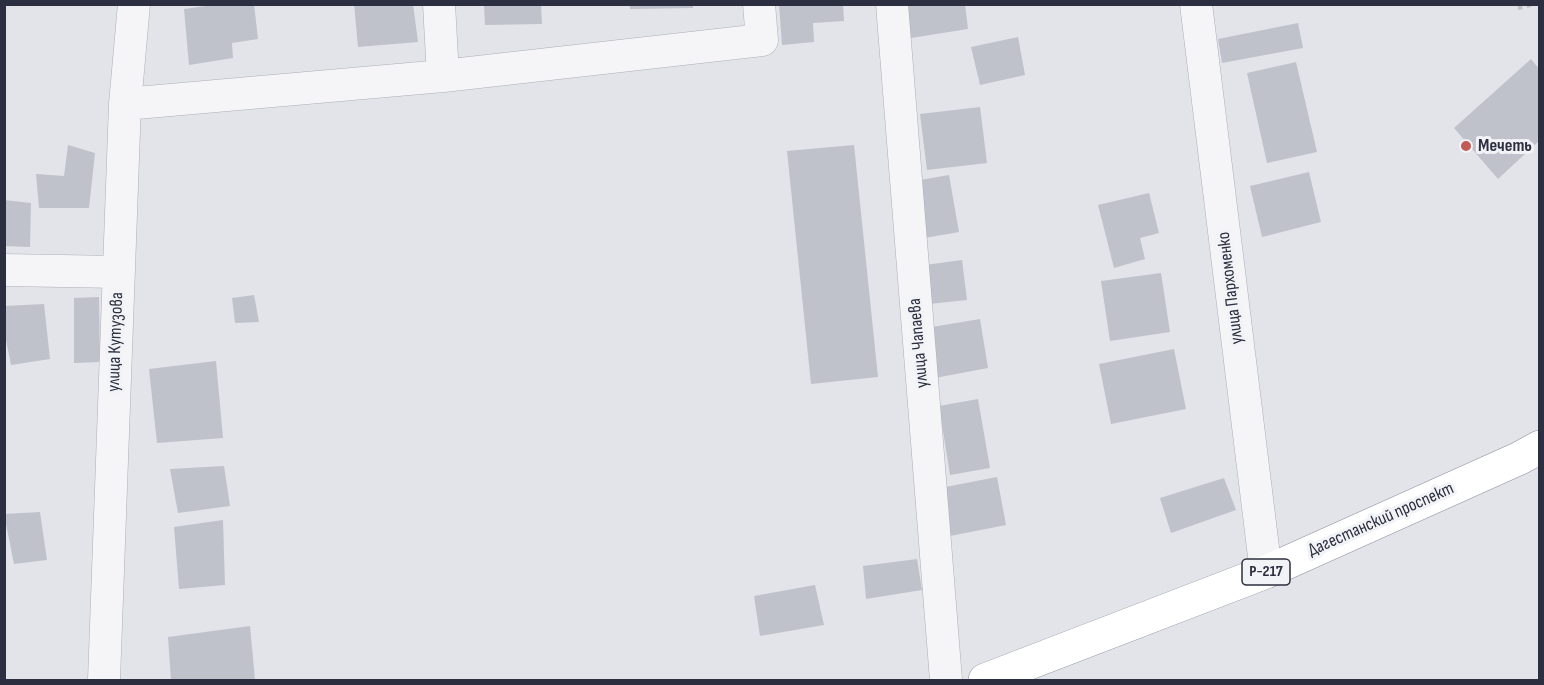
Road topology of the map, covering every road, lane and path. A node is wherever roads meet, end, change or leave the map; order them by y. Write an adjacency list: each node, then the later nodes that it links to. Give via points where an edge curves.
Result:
1 (134, 4): 9 (street, улица Кутузова)
2 (439, 4): 8 (street)
3 (759, 4): 8 (street, via 762,40)
4 (892, 4): 15 (street, улица Чапаева)
5 (1197, 4): 13 (street, улица Пархоменко)
6 (1536, 4): 7 (path)
7 (1518, 8)
8 (443, 76): 9 (street)
9 (125, 104): 11 (street, улица Кутузова)
10 (4, 270): 11 (street)
11 (119, 272): 14 (street, улица Кутузова)
12 (1539, 447): 13 (highway, Дагестанский проспект / Р-217)
13 (1266, 572): 16 (highway, Дагестанский проспект / Р-217)
14 (104, 681)
15 (946, 681)
16 (985, 681)

